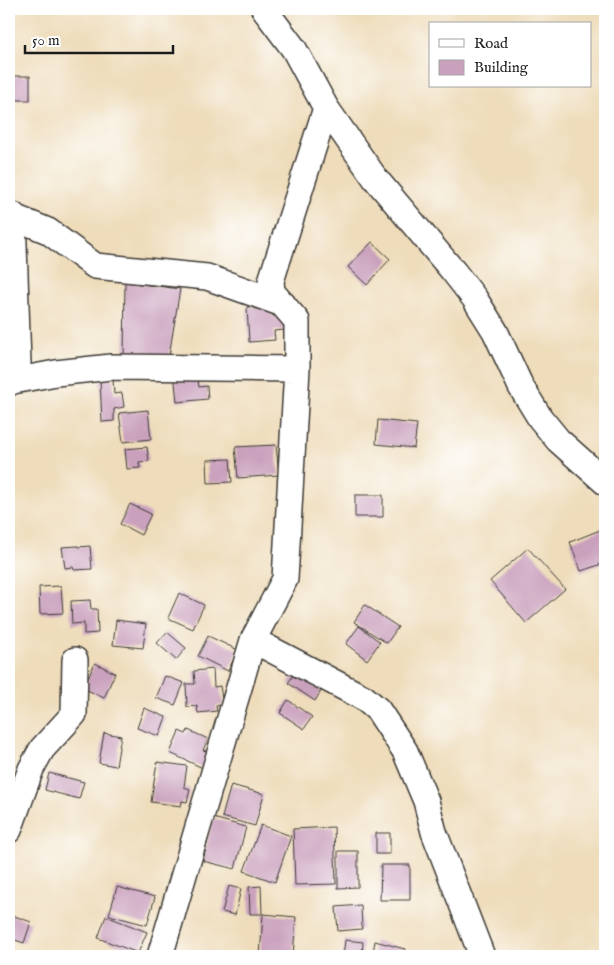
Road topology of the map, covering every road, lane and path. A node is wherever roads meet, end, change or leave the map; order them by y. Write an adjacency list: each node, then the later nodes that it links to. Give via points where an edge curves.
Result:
1 (264, 9): 2 (street, via 294,49)
2 (326, 108): 4 (street, via 271,281 272,292); 7 (street, via 375,178 475,300 521,387 549,431)
3 (11, 215): 4 (street, via 48,231 95,266 206,277); 6 (street, via 18,364)
4 (283, 304): 5 (street, via 297,321)
5 (297, 369): 6 (street, via 111,367); 8 (street, via 285,579)
6 (11, 382)
7 (605, 482)
8 (253, 640): 11 (street); 12 (street, via 364,698 378,710 405,751)
9 (75, 660): 10 (street, via 74,714 42,749 30,769)
10 (9, 830)
11 (160, 956)
12 (482, 956)

